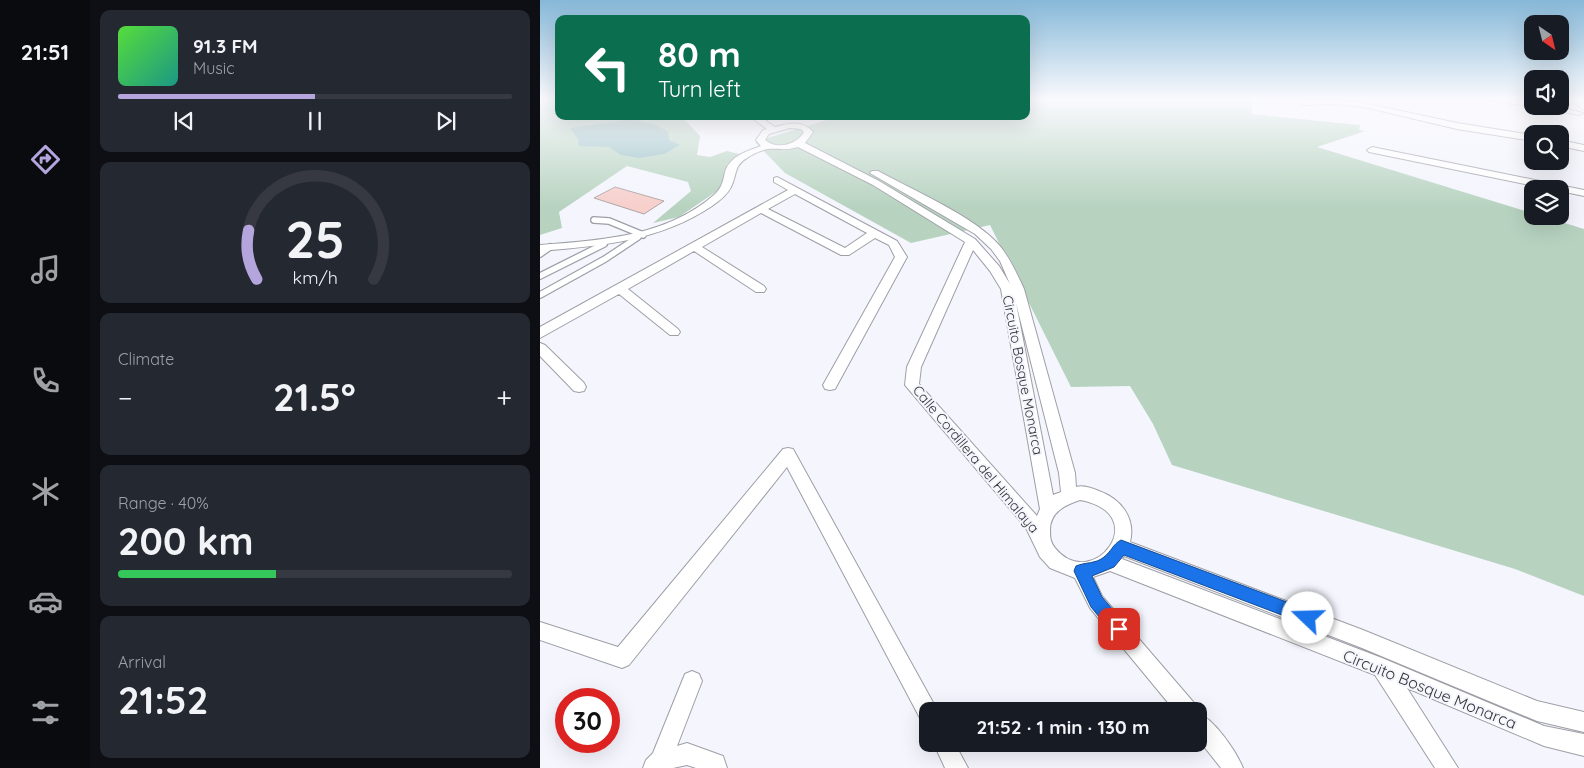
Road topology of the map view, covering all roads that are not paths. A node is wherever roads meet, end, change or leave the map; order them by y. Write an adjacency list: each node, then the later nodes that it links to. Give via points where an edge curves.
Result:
1 (764, 135): 5 (street, via 760,140)
2 (807, 135): 3 (street)
3 (801, 142): 5 (street, via 783,147); 15 (street, Circuito Bosque Monarca); 29 (street, Circuito Bosque Monarca, via 812,141 966,223 1000,254 1018,289 1029,326 1067,473)
4 (1569, 145): 6 (street)
5 (768, 146): 14 (street, via 742,156 732,166 724,191 707,205 657,232)
6 (1584, 148)
7 (1372, 150): 10 (street)
8 (777, 180): 9 (street)
9 (795, 190): 11 (street); 13 (street)
10 (1584, 193)
11 (760, 209): 13 (street, via 845,253); 17 (street)
12 (594, 220): 14 (lane, via 609,221)
13 (875, 233): 27 (street, via 893,243 901,257)
14 (641, 236): 16 (street); 23 (lane)
15 (971, 241): 30 (street, Circuito Bosque Monarca, via 1007,289); 31 (street, Calle Cordillera del Himalaya, via 914,367 912,385 1032,523)
16 (604, 244): 18 (street); 20 (lane)
17 (694, 246): 21 (street); 22 (street)
18 (545, 248): 19 (lane)
19 (540, 254)
20 (540, 276)
21 (619, 288): 24 (street); 25 (street)
22 (760, 289)
23 (540, 296)
24 (674, 332)
25 (540, 333)
26 (540, 348): 28 (street)
27 (830, 385)
28 (578, 387)
29 (1069, 495): 30 (street); 32 (street, via 1092,494 1112,505 1123,524)
30 (1048, 508): 31 (street, via 1042,523)
31 (1041, 539): 34 (street, via 1055,561)
32 (1121, 547): 33 (street); 40 (street, Circuito Bosque Monarca, via 1363,639 1537,711)
33 (1109, 562): 34 (street, via 1096,569); 36 (street, Circuito Bosque Monarca)
34 (1081, 571): 39 (street, via 1096,602)
35 (540, 631): 38 (street, via 622,658 788,454)
36 (1382, 668): 42 (street, Circuito Bosque Monarca, via 1544,736); 48 (street)
37 (692, 681): 44 (street)
38 (922, 702)
39 (1180, 702)
40 (1584, 722)
41 (1207, 734): 47 (street)
42 (1584, 745)
43 (948, 752): 46 (street)
44 (658, 764): 45 (street, via 686,754 715,764)
45 (716, 768)
46 (957, 768)
47 (1232, 768)
48 (1447, 768)

